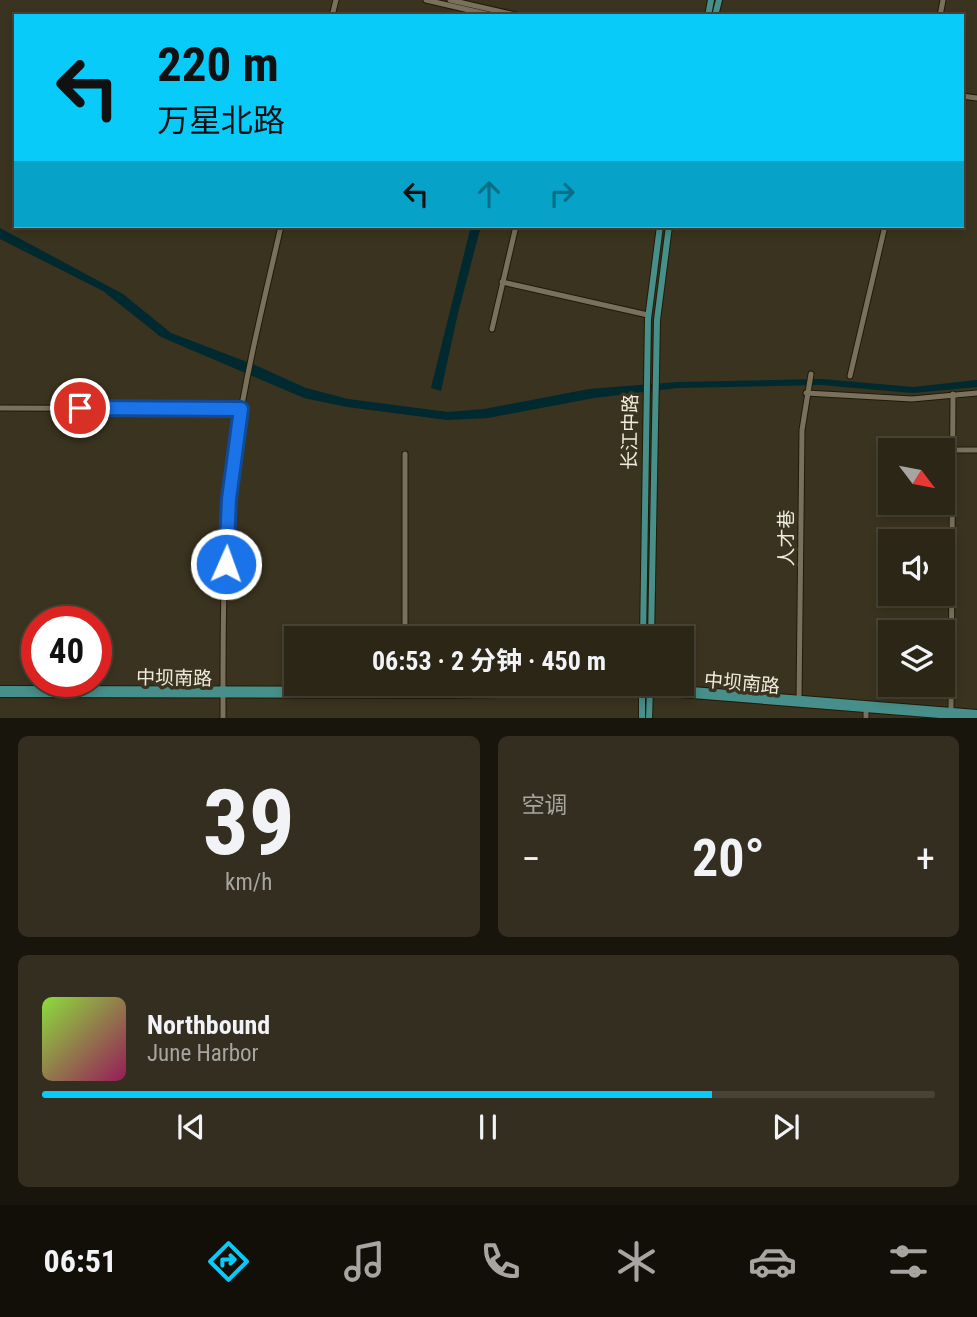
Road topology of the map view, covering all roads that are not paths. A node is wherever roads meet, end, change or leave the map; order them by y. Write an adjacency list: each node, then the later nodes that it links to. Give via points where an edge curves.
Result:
1 (426, 0): 3 (street)
2 (450, 0): 4 (street)
3 (486, 14)
4 (511, 14)
5 (281, 228): 19 (street)
6 (516, 228): 10 (street)
7 (660, 228): 11 (main road, 长江中路)
8 (669, 228): 27 (main road, 长江中路, via 660,279 655,381)
9 (885, 228): 14 (street)
10 (502, 282): 11 (street); 12 (street)
11 (648, 315): 26 (main road, 长江中路)
12 (492, 329)
13 (810, 375): 15 (street, 人才巷)
14 (850, 376)
15 (806, 392): 17 (street, via 912,399); 37 (street, 人才巷)
16 (977, 393): 17 (street)
17 (953, 394): 20 (street)
18 (0, 408): 19 (street)
19 (241, 409): 32 (street, via 226,538)
20 (954, 438)
21 (956, 450): 22 (street)
22 (977, 450)
23 (405, 454): 25 (street)
24 (953, 515): 38 (street)
25 (405, 626)
26 (643, 626)
27 (651, 626)
28 (0, 688): 32 (main road, 中坝南路)
29 (284, 690): 32 (main road, 中坝南路)
30 (284, 691): 32 (main road, 中坝南路)
31 (694, 691): 40 (main road, 中坝南路)
32 (223, 692): 34 (main road, 中坝南路); 43 (street)
33 (694, 692): 37 (main road, 中坝南路)
34 (0, 694)
35 (645, 696): 44 (main road)
36 (647, 696): 45 (main road)
37 (799, 704): 41 (main road, 中坝南路)
38 (951, 709): 39 (street, via 917,706); 42 (street, via 964,710)
39 (914, 712): 41 (main road, 中坝南路); 42 (main road, 中坝南路)
40 (977, 713)
41 (866, 715)
42 (966, 717): 46 (main road, 中坝南路)
43 (223, 718)
44 (642, 718)
45 (649, 718)
46 (977, 718)

